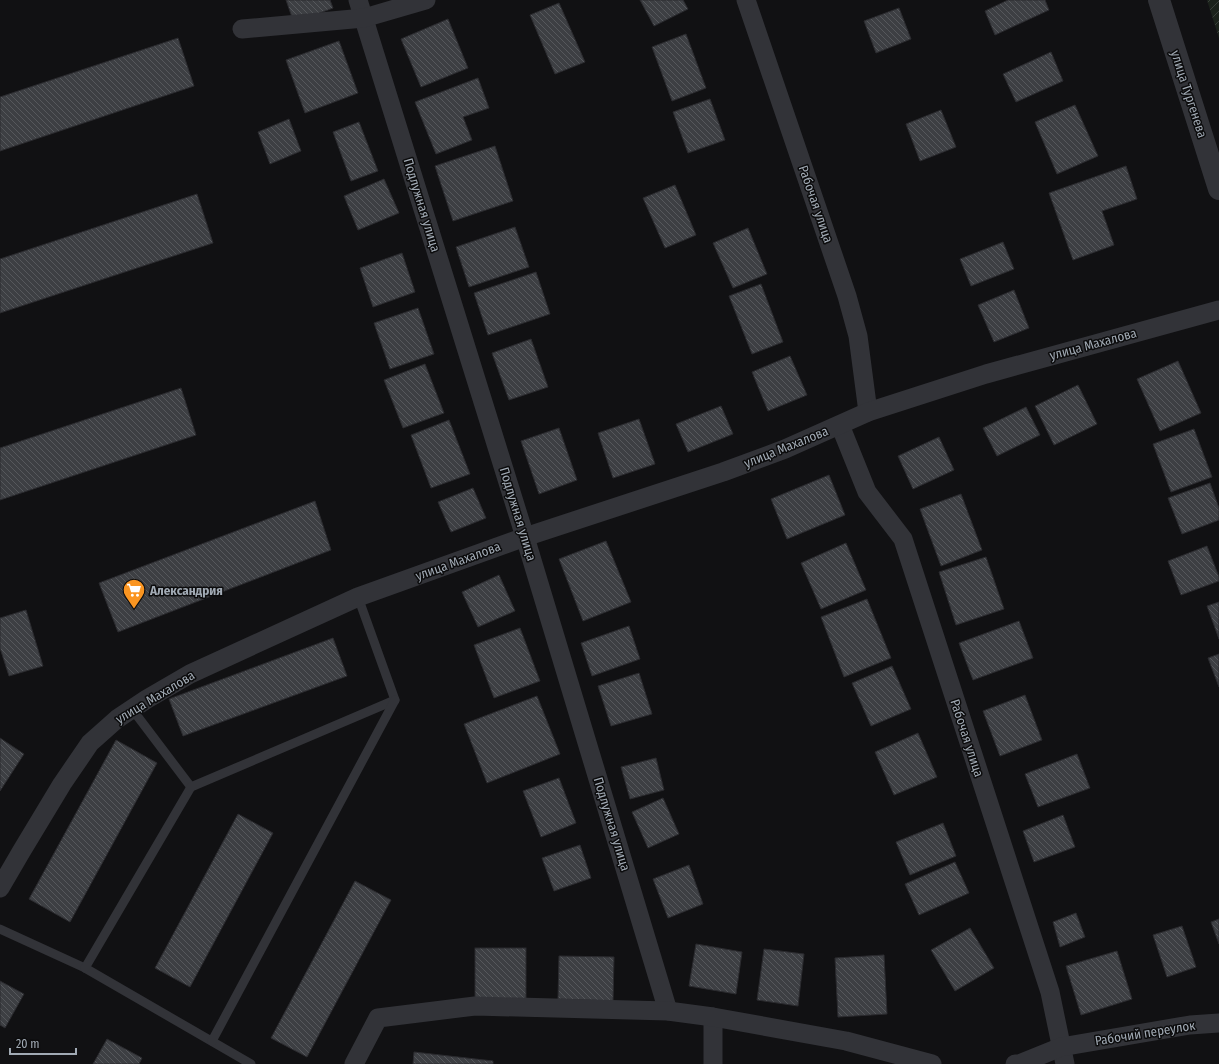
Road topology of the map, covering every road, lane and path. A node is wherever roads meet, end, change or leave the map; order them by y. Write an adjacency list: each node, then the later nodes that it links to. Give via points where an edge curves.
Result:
1 (358, 0): 5 (street, Подлужная улица)
2 (426, 0): 5 (street)
3 (746, 0): 9 (street, Рабочая улица, via 847,296 858,336)
4 (1159, 0): 7 (street, улица Тургенева)
5 (364, 18): 6 (street); 11 (street, Подлужная улица)
6 (242, 29)
7 (1219, 189)
8 (1219, 310): 9 (street, улица Махалова, via 986,374)
9 (868, 412): 10 (street, улица Махалова)
10 (840, 425): 11 (street, улица Махалова, via 723,472); 23 (street, Рабочая улица, via 867,492 903,539 1050,992)
11 (525, 537): 12 (street, улица Махалова); 19 (street, Подлужная улица)
12 (358, 597): 13 (lane); 14 (street, улица Махалова, via 190,674)
13 (395, 700): 15 (lane); 22 (lane)
14 (132, 709): 15 (lane); 16 (street, улица Махалова, via 90,743 62,784)
15 (191, 787): 18 (lane)
16 (0, 888)
17 (0, 929): 18 (lane)
18 (85, 968): 22 (lane)
19 (668, 1010): 20 (street); 25 (street, via 475,1006 378,1018)
20 (713, 1017): 26 (street); 27 (street, via 846,1041)
21 (1219, 1023): 23 (street, Рабочий переулок, via 1190,1025)
22 (212, 1042): 24 (lane)
23 (1066, 1052): 28 (street, Рабочий переулок)
24 (251, 1064)
25 (354, 1064)
26 (713, 1064)
27 (932, 1064)
28 (1015, 1064)

